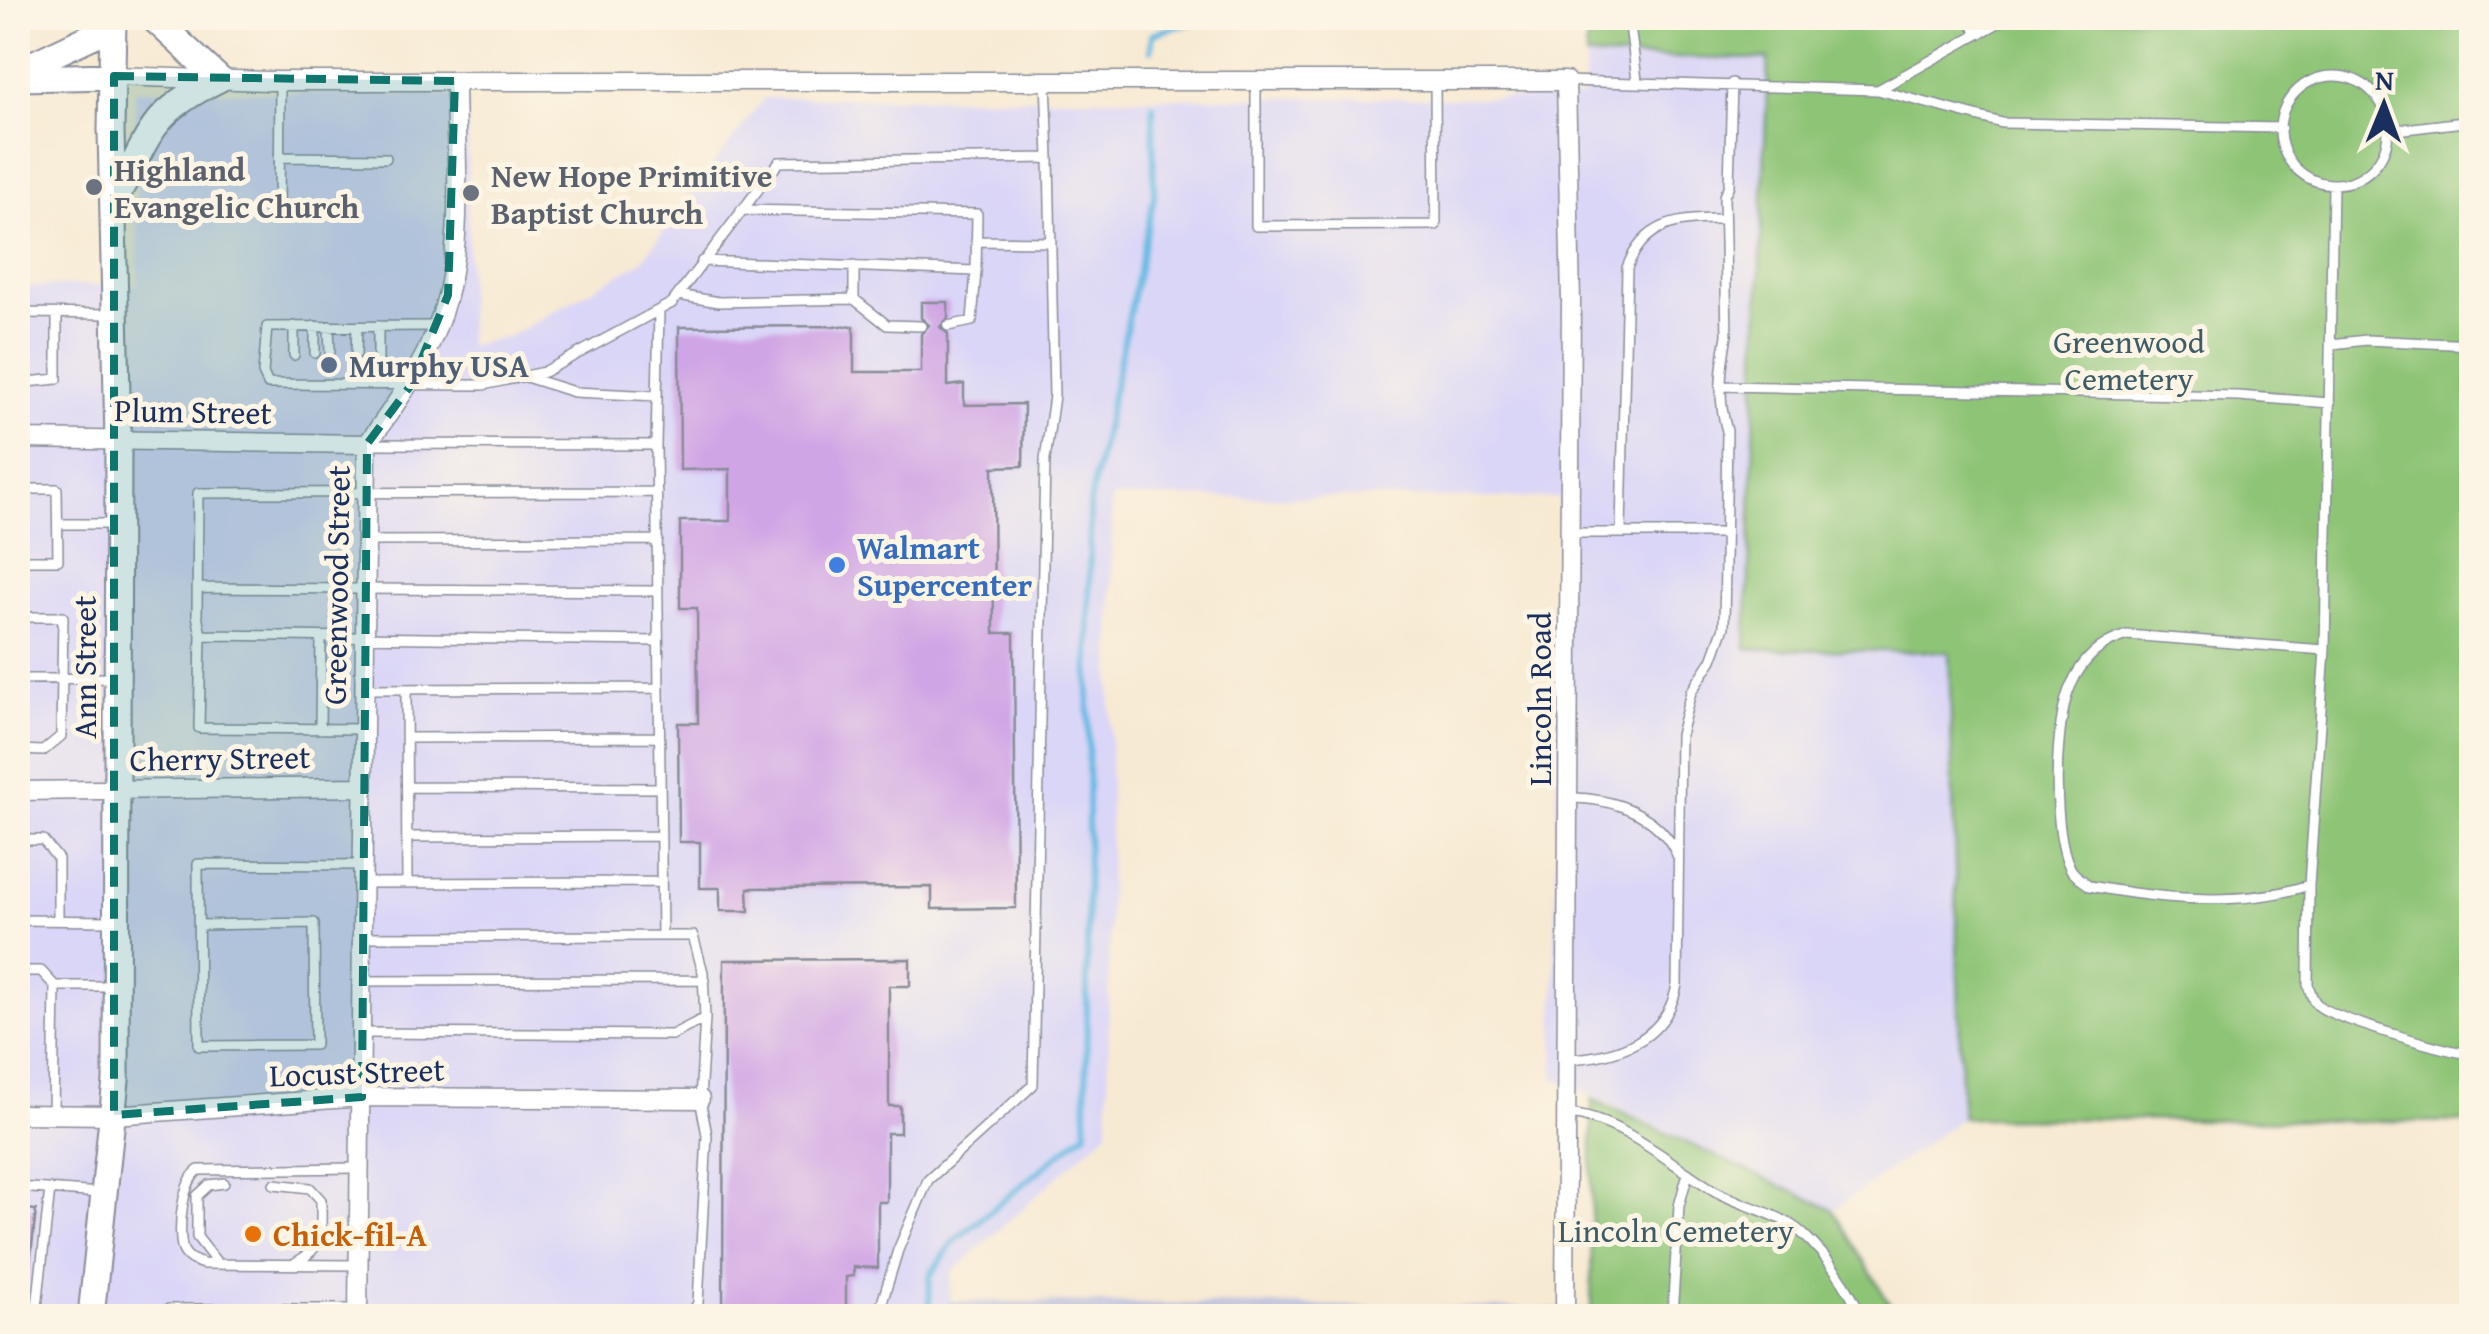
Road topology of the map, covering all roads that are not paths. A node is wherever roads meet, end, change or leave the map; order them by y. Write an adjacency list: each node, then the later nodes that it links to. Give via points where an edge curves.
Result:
1 (105, 18): 8 (main road, via 94,35)
2 (113, 18): 9 (main road, Ann Street)
3 (153, 18): 10 (main road)
4 (1630, 18): 12 (lane)
5 (1970, 18): 7 (lane)
6 (2007, 18): 7 (lane)
7 (1976, 33): 19 (lane)
8 (18, 74): 9 (main road)
9 (114, 76): 10 (street); 27 (main road, Ann Street)
10 (219, 79): 11 (street); 27 (main road, via 160,115)
11 (280, 80): 13 (street); 23 (lane)
12 (1638, 80): 16 (lane); 18 (lane)
13 (455, 81): 14 (street); 47 (street, via 456,211 448,294)
14 (1046, 81): 17 (street); 25 (lane)
15 (1436, 82): 16 (street); 17 (street); 17 (lane, via 1436,225 1256,226)
16 (1566, 82): 75 (street, Lincoln Road)
17 (1256, 83)
18 (1732, 83): 19 (lane); 30 (lane)
19 (1878, 90): 21 (lane, via 2002,123)
20 (2472, 121): 22 (lane)
21 (2280, 128): 22 (lane, via 2296,92 2340,76 2379,98); 26 (lane, via 2293,164)
22 (2388, 131): 26 (lane, via 2376,164 2355,180)
23 (280, 157): 24 (lane); 29 (lane)
24 (386, 158)
25 (1050, 158): 28 (lane, via 779,162); 32 (lane)
26 (2333, 184): 50 (lane)
27 (113, 202): 41 (main road, Ann Street)
28 (741, 210): 31 (lane, via 978,214); 33 (lane)
29 (279, 216)
30 (1724, 219): 62 (lane, via 1727,335); 74 (lane, via 1655,228 1627,268)
31 (976, 241): 32 (lane); 35 (lane)
32 (1051, 242): 155 (lane, via 1054,396 1045,460 1033,1085 928,1180)
33 (702, 261): 34 (lane); 36 (lane)
34 (854, 266): 35 (lane); 37 (lane)
35 (976, 271): 49 (lane, via 972,321)
36 (678, 295): 37 (lane, via 719,302); 38 (lane)
37 (854, 299): 48 (lane, via 887,324)
38 (659, 310): 57 (lane, via 544,372); 63 (lane)
39 (18, 313): 40 (lane)
40 (57, 314): 41 (lane); 58 (lane, via 57,379)
41 (115, 314): 66 (main road, Ann Street)
42 (294, 326): 43 (lane); 55 (lane); 59 (lane, via 267,327 268,384 295,379)
43 (315, 326): 44 (lane); 53 (lane)
44 (330, 326): 45 (lane); 52 (lane)
45 (356, 326): 46 (lane); 54 (lane)
46 (378, 326): 47 (lane); 61 (lane)
47 (437, 326): 60 (street)
48 (921, 326)
49 (948, 326)
50 (2332, 344): 51 (lane); 64 (lane)
51 (2472, 345)
52 (330, 352)
53 (316, 353)
54 (356, 354)
55 (294, 355)
56 (330, 373): 59 (lane)
57 (524, 376): 60 (lane, via 483,385); 63 (lane, via 574,392)
58 (18, 382)
59 (330, 385): 61 (lane, via 356,379)
60 (411, 385): 61 (lane); 67 (street)
61 (378, 386)
62 (1720, 386): 64 (lane); 76 (lane, via 1727,431)
63 (657, 396): 68 (lane)
64 (2330, 403): 88 (lane)
65 (18, 440): 66 (street, Plum Street)
66 (118, 440): 67 (street, Plum Street); 73 (main road, Ann Street)
67 (367, 444): 68 (lane); 71 (street, Greenwood Street)
68 (656, 444): 70 (lane)
69 (18, 489): 72 (lane, via 58,490)
70 (658, 492): 71 (lane); 77 (lane)
71 (367, 493): 78 (street, Greenwood Street); 80 (lane, via 198,492)
72 (58, 524): 73 (lane); 79 (lane, via 58,560)
73 (118, 524): 89 (main road, Ann Street)
74 (1621, 531): 75 (lane); 76 (lane)
75 (1570, 533): 105 (street, Lincoln Road)
76 (1726, 533): 109 (lane, via 1724,626 1682,716)
77 (658, 540): 78 (lane); 82 (lane)
78 (366, 541): 81 (street, Greenwood Street)
79 (18, 560)
80 (197, 588): 81 (lane); 84 (lane)
81 (366, 590): 82 (lane); 86 (street, Greenwood Street)
82 (658, 591): 87 (lane)
83 (18, 617): 91 (lane, via 62,617)
84 (201, 636): 85 (lane); 95 (lane, via 199,728)
85 (321, 637): 86 (lane); 95 (lane)
86 (366, 637): 87 (lane); 93 (street, Greenwood Street)
87 (658, 640): 92 (lane)
88 (2326, 650): 113 (lane); 113 (lane, via 2127,634 2083,664 2067,695 2060,734 2067,860 2090,886 2243,898)
89 (116, 678): 91 (lane); 103 (main road, Ann Street)
90 (18, 679): 91 (lane)
91 (62, 679): 99 (lane, via 61,736 43,750)
92 (658, 688): 94 (lane); 97 (lane)
93 (365, 689): 94 (lane); 96 (street, Greenwood Street)
94 (406, 689): 98 (lane)
95 (320, 729): 96 (lane)
96 (365, 729): 100 (street, Greenwood Street)
97 (659, 737): 98 (lane); 102 (lane)
98 (406, 738): 101 (lane)
99 (18, 750)
100 (363, 787): 103 (street, Cherry Street); 110 (street, Greenwood Street)
101 (407, 787): 102 (lane); 107 (lane)
102 (660, 788): 106 (lane)
103 (116, 790): 104 (street, Cherry Street); 116 (main road, Ann Street)
104 (18, 791)
105 (1568, 798): 109 (lane, via 1631,809 1665,836); 128 (street, Lincoln Road)
106 (660, 836): 107 (lane); 112 (lane)
107 (407, 837): 111 (lane)
108 (18, 840): 115 (lane, via 43,840 58,859)
109 (1679, 860): 128 (lane, via 1679,966 1671,1008 1629,1048)
110 (362, 874): 111 (lane); 117 (lane, via 198,864); 119 (street, Greenwood Street)
111 (407, 882): 112 (lane)
112 (661, 882): 118 (lane)
113 (2309, 885): 127 (lane, via 2308,985 2319,1007)
114 (18, 920): 115 (lane)
115 (58, 920): 116 (lane)
116 (115, 921): 124 (main road, Ann Street)
117 (198, 924): 117 (lane, via 200,1046 315,1044 314,924)
118 (662, 936): 119 (lane); 121 (lane, via 693,936)
119 (362, 937): 122 (street, Greenwood Street)
120 (18, 971): 123 (lane, via 42,971)
121 (704, 980): 122 (lane); 125 (lane)
122 (362, 982): 126 (street, Greenwood Street)
123 (55, 986): 124 (lane); 132 (lane)
124 (115, 986): 134 (main road, Ann Street)
125 (705, 1018): 126 (lane, via 672,1035); 130 (lane)
126 (362, 1033): 129 (street, Greenwood Street)
127 (2472, 1054)
128 (1567, 1060): 133 (street, Lincoln Road)
129 (362, 1098): 130 (street, Locust Street); 134 (street, Locust Street); 135 (street, Greenwood Street)
130 (700, 1099): 154 (lane, via 707,1135 698,1303)
131 (18, 1114): 132 (street, Locust Street)
132 (52, 1114): 134 (street, Locust Street)
133 (1567, 1114): 136 (lane, via 1617,1130); 156 (street, Lincoln Road)
134 (114, 1115): 141 (main road, Ann Street)
135 (361, 1168): 146 (lane, via 208,1167 191,1175 184,1190 182,1249 190,1260); 148 (street, Greenwood Street)
136 (1688, 1173): 157 (lane); 158 (lane, via 1802,1233)
137 (224, 1183): 146 (lane, via 197,1196 196,1237)
138 (274, 1184): 147 (lane, via 310,1188 321,1200 321,1242)
139 (18, 1186): 140 (lane)
140 (50, 1189): 141 (lane); 143 (lane)
141 (106, 1194): 152 (main road, Ann Street)
142 (34, 1230): 143 (lane)
143 (46, 1231): 145 (lane)
144 (30, 1262): 145 (lane)
145 (42, 1263): 151 (lane)
146 (219, 1264): 147 (lane)
147 (292, 1264): 148 (lane)
148 (359, 1264): 150 (street, Greenwood Street)
149 (329, 1313): 150 (lane); 153 (lane, via 169,1309)
150 (358, 1313)
151 (36, 1316)
152 (91, 1316)
153 (168, 1316)
154 (690, 1316)
155 (878, 1316)
156 (1566, 1316)
157 (1672, 1316)
158 (1861, 1316)

